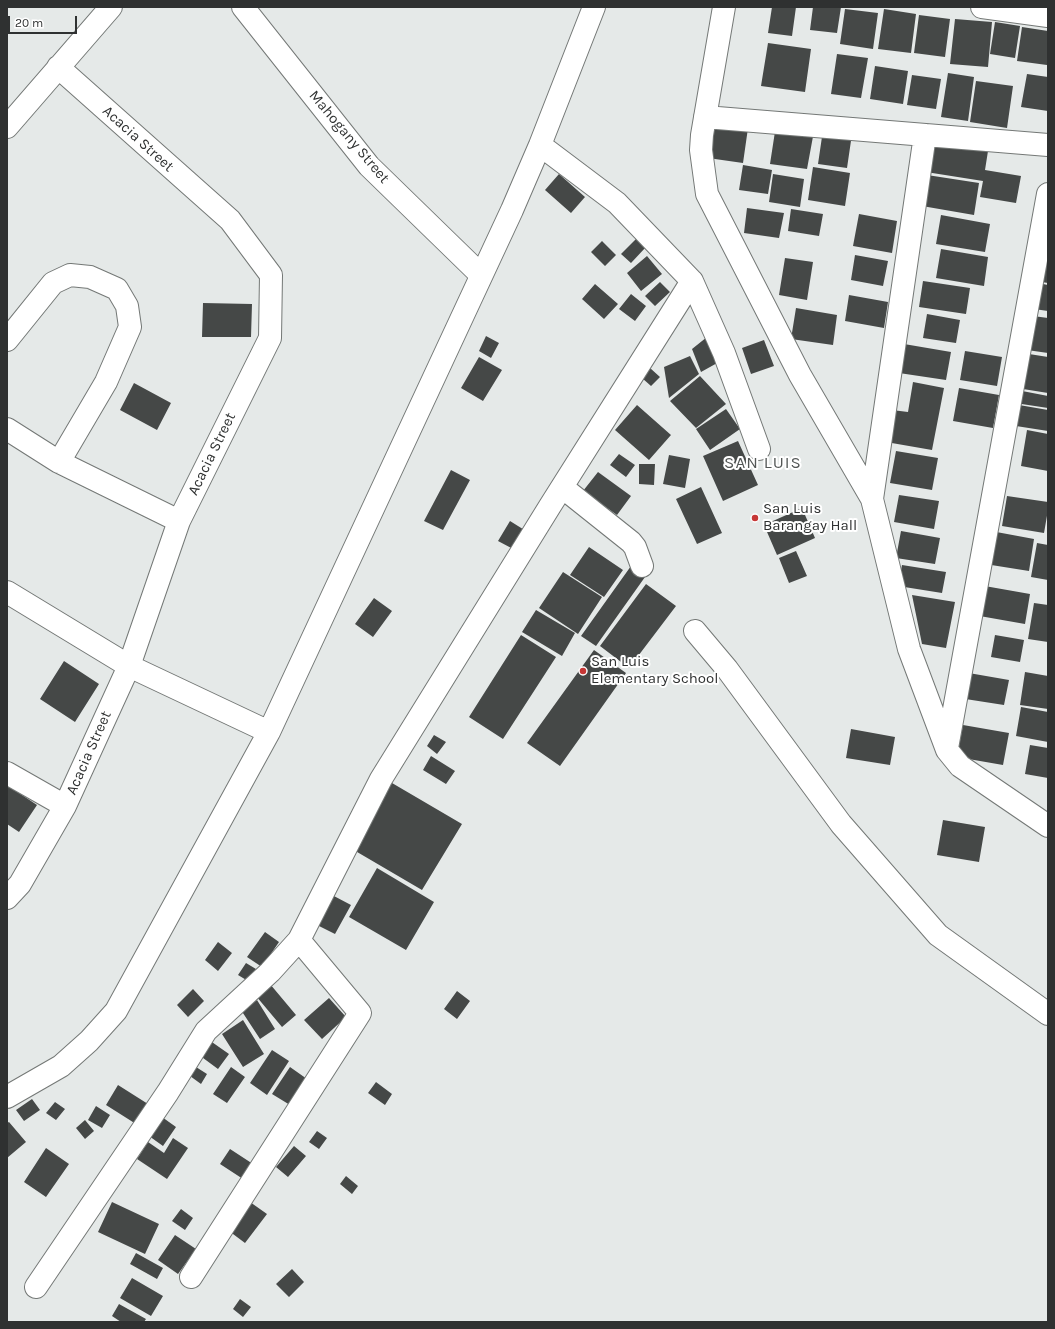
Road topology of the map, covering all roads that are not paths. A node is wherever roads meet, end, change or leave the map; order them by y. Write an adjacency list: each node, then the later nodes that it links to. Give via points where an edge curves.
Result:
1 (111, 7): 7 (street)
2 (243, 7): 14 (street, Mahogany Street, via 369,166)
3 (594, 7): 11 (street)
4 (724, 7): 8 (street)
5 (982, 7): 6 (street)
6 (1048, 16)
7 (58, 67): 9 (street); 22 (street, Acacia Street, via 230,220 272,275 270,338)
8 (705, 117): 10 (street); 21 (street, via 701,150 707,194 800,375)
9 (7, 127)
10 (924, 134): 12 (street); 21 (street)
11 (540, 145): 14 (street); 15 (street, via 617,204)
12 (1048, 145)
13 (1048, 194): 28 (street)
14 (481, 275): 27 (street)
15 (692, 281): 18 (street, via 724,353); 20 (street)
16 (7, 340): 19 (street, via 53,282 70,275 90,277 117,289 128,306 130,327 106,382)
17 (7, 429): 19 (street)
18 (759, 449)
19 (59, 462): 22 (street)
20 (562, 487): 23 (street, via 631,542); 33 (street, via 381,779)
21 (872, 499): 28 (street, via 909,649)
22 (179, 521): 26 (street, Acacia Street)
23 (642, 566)
24 (7, 592): 26 (street)
25 (695, 631): 34 (street, via 727,668 841,824 938,935)
26 (128, 666): 27 (street); 30 (street, Acacia Street)
27 (269, 732): 35 (street, via 116,1011 89,1041 61,1066)
28 (946, 750): 31 (street, via 960,766)
29 (7, 773): 30 (street)
30 (65, 806): 32 (street, Acacia Street, via 20,884)
31 (1048, 826)
32 (7, 898)
33 (299, 940): 36 (street, via 360,1014); 37 (street, via 270,972 206,1031 168,1092)
34 (1048, 1014)
35 (7, 1097)
36 (191, 1277)
37 (36, 1287)

